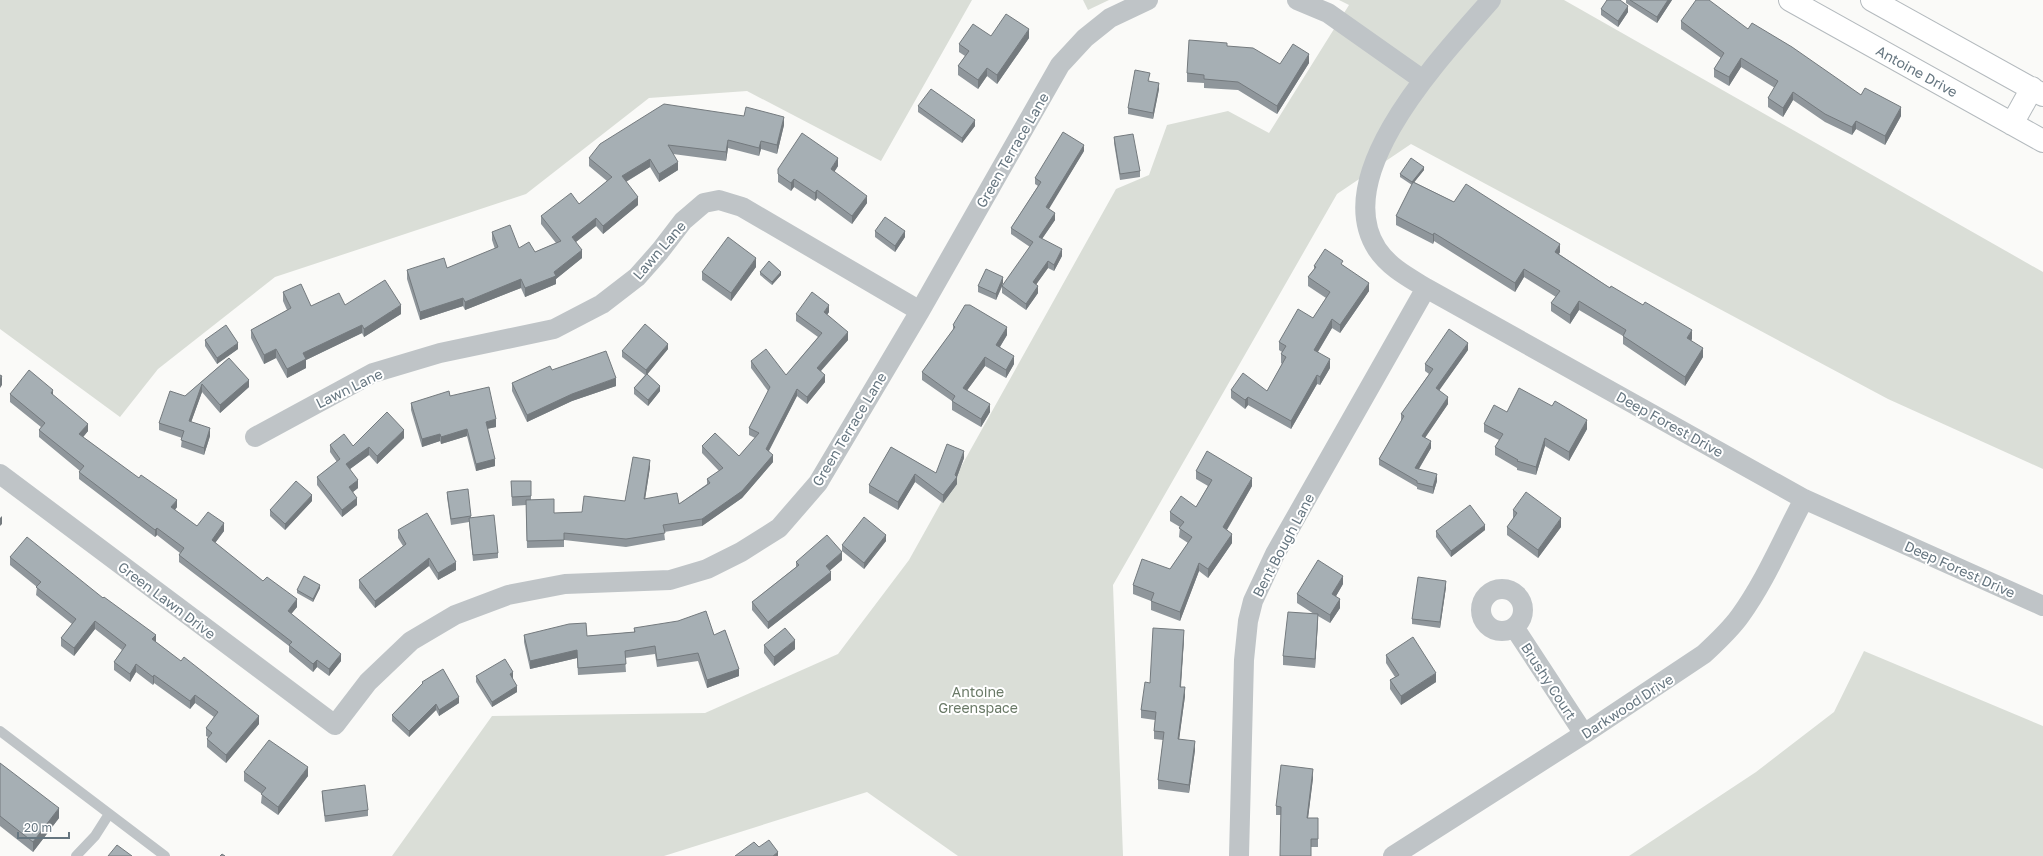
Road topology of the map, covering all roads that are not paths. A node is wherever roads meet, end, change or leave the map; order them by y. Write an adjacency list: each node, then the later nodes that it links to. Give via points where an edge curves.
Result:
1 (1148, 0): 11 (street, Green Terrace Lane, via 1110,18 1085,38 1060,66)
2 (1297, 0): 6 (street, via 1328,13)
3 (1491, 0): 6 (street, Deep Forest Drive)
4 (1790, 0): 8 (main road, Antoine Drive)
5 (1872, 0): 7 (main road)
6 (1423, 80): 10 (street, Deep Forest Drive, via 1387,135 1375,161 1369,179 1366,216 1369,231 1386,260)
7 (2037, 92): 8 (main road)
8 (2012, 124): 9 (main road, Antoine Drive)
9 (2043, 141)
10 (1426, 288): 14 (street, Deep Forest Drive); 23 (street, Bent Bough Lane, via 1279,548 1253,601 1244,660)
11 (920, 311): 12 (street, Lawn Lane, via 742,207 719,200 704,203 683,221 637,277 602,304 554,329 440,352 373,373); 17 (street, Green Terrace Lane, via 818,484 778,528 741,552 707,569 670,580 565,584 508,595 455,615 412,641 368,682)
12 (255, 437)
13 (0, 474): 17 (street, Green Lawn Drive)
14 (1804, 499): 15 (street, Deep Forest Drive); 19 (street, Darkwood Drive, via 1754,594 1721,638 1684,669)
15 (2043, 606)
16 (1514, 628): 19 (street, Brushy Court)
17 (334, 725)
18 (0, 731): 20 (lane)
19 (1584, 734): 24 (street, Darkwood Drive)
20 (109, 814): 21 (lane, via 95,836); 22 (lane)
21 (76, 856)
22 (165, 856)
23 (1239, 856)
24 (1393, 856)

